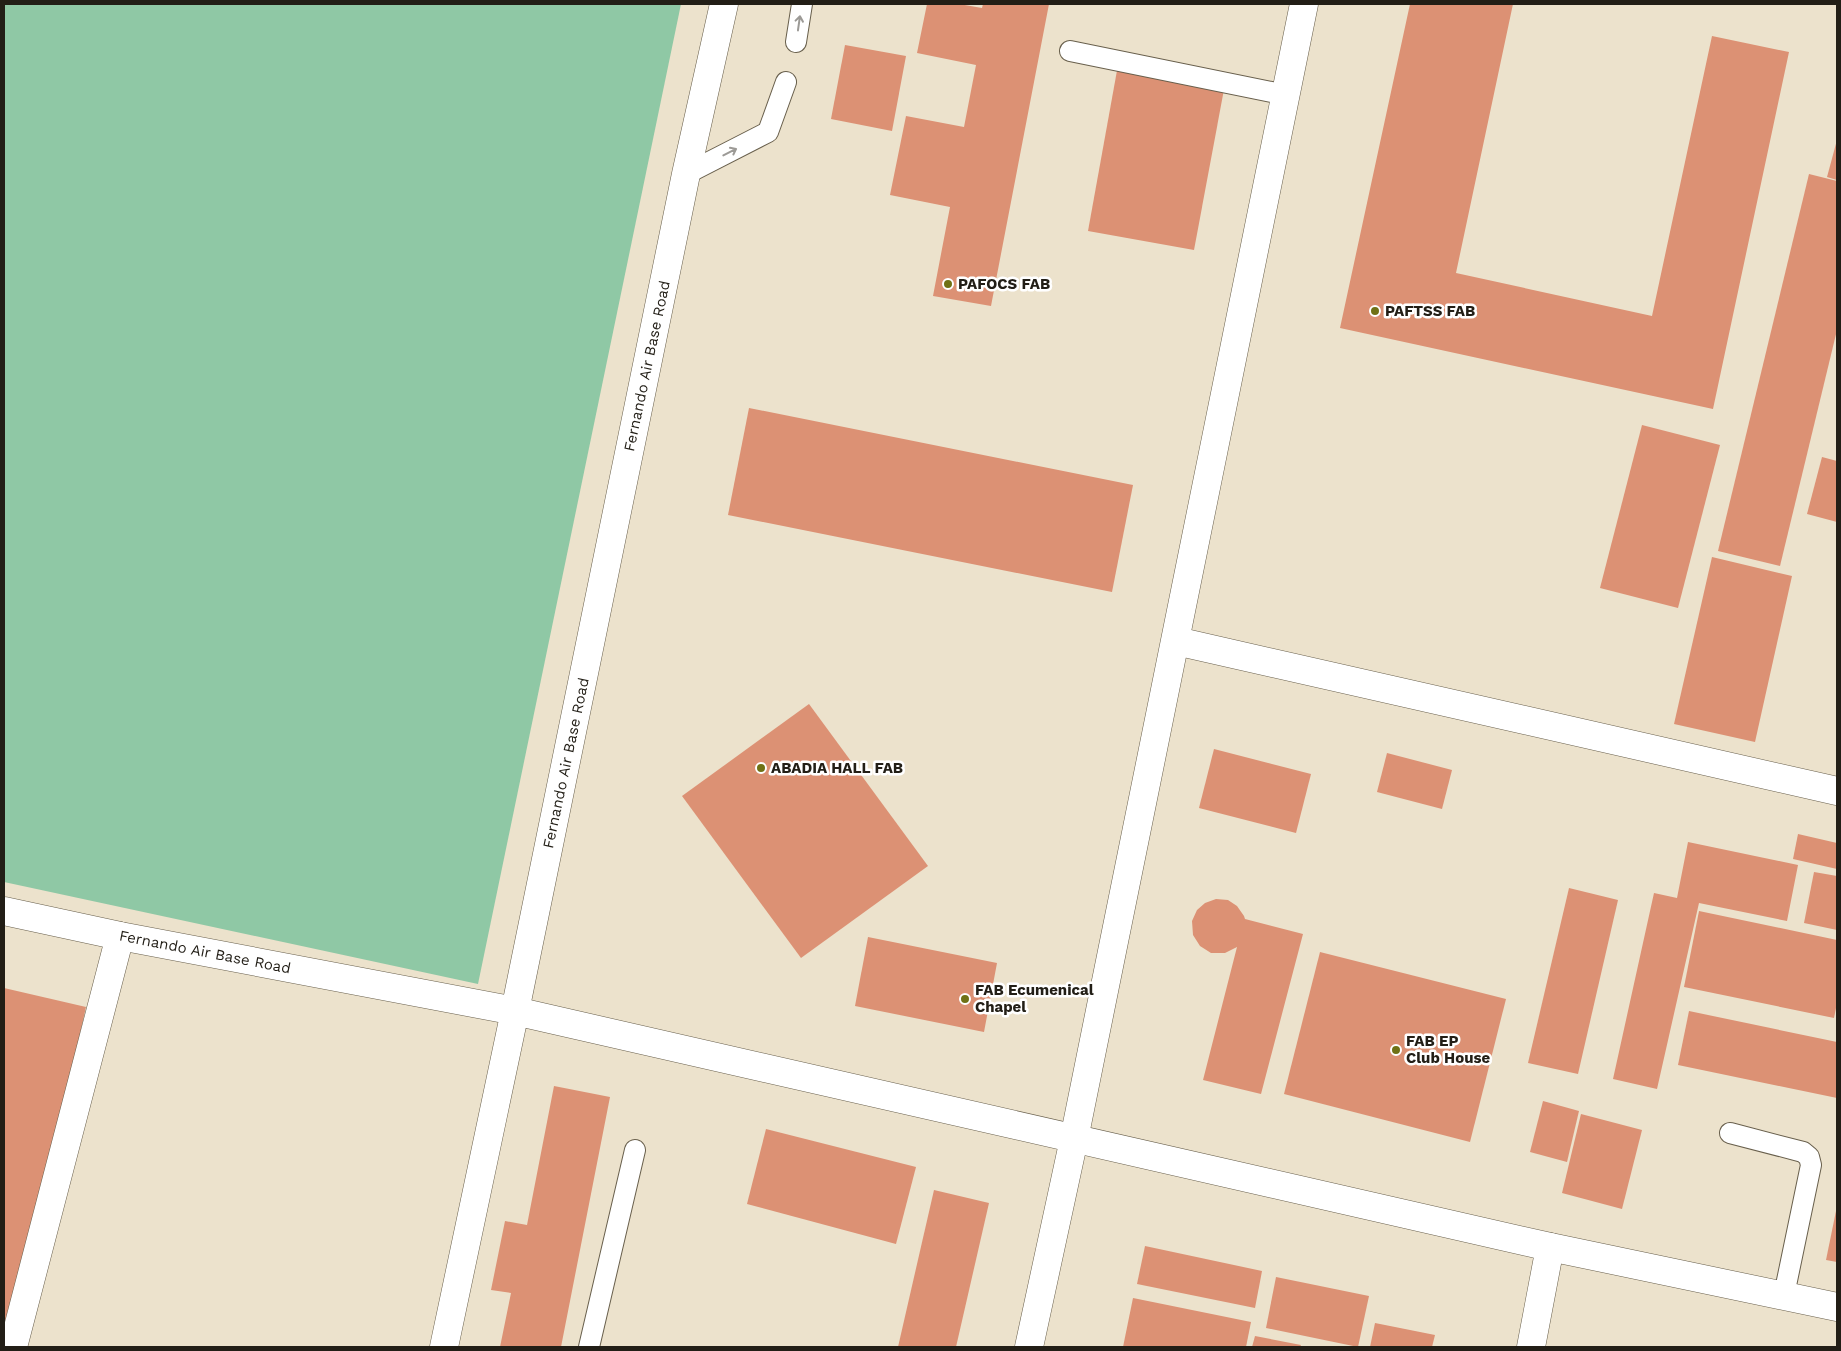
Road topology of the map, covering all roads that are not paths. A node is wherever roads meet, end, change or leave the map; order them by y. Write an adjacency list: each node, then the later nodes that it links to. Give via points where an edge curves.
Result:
1 (724, 4): 8 (street, Fernando Air Base Road)
2 (802, 4): 4 (lane, one-way to 2)
3 (1304, 4): 7 (street)
4 (796, 42)
5 (1070, 51): 7 (lane)
6 (786, 82): 8 (lane, one-way to 6, via 768,132)
7 (1286, 95): 9 (street)
8 (686, 174): 13 (street, Fernando Air Base Road)
9 (1176, 640): 10 (street); 15 (street)
10 (1837, 792)
11 (4, 911): 12 (street, Fernando Air Base Road)
12 (120, 936): 13 (street, Fernando Air Base Road); 20 (street)
13 (515, 1011): 15 (street); 21 (street)
14 (1730, 1133): 18 (lane, via 1803,1152 1809,1157 1811,1165)
15 (1074, 1139): 17 (street); 23 (street)
16 (635, 1150): 22 (lane)
17 (1550, 1247): 18 (street); 24 (street)
18 (1784, 1295): 19 (street)
19 (1837, 1306)
20 (13, 1347)
21 (444, 1347)
22 (589, 1347)
23 (1029, 1347)
24 (1531, 1347)

